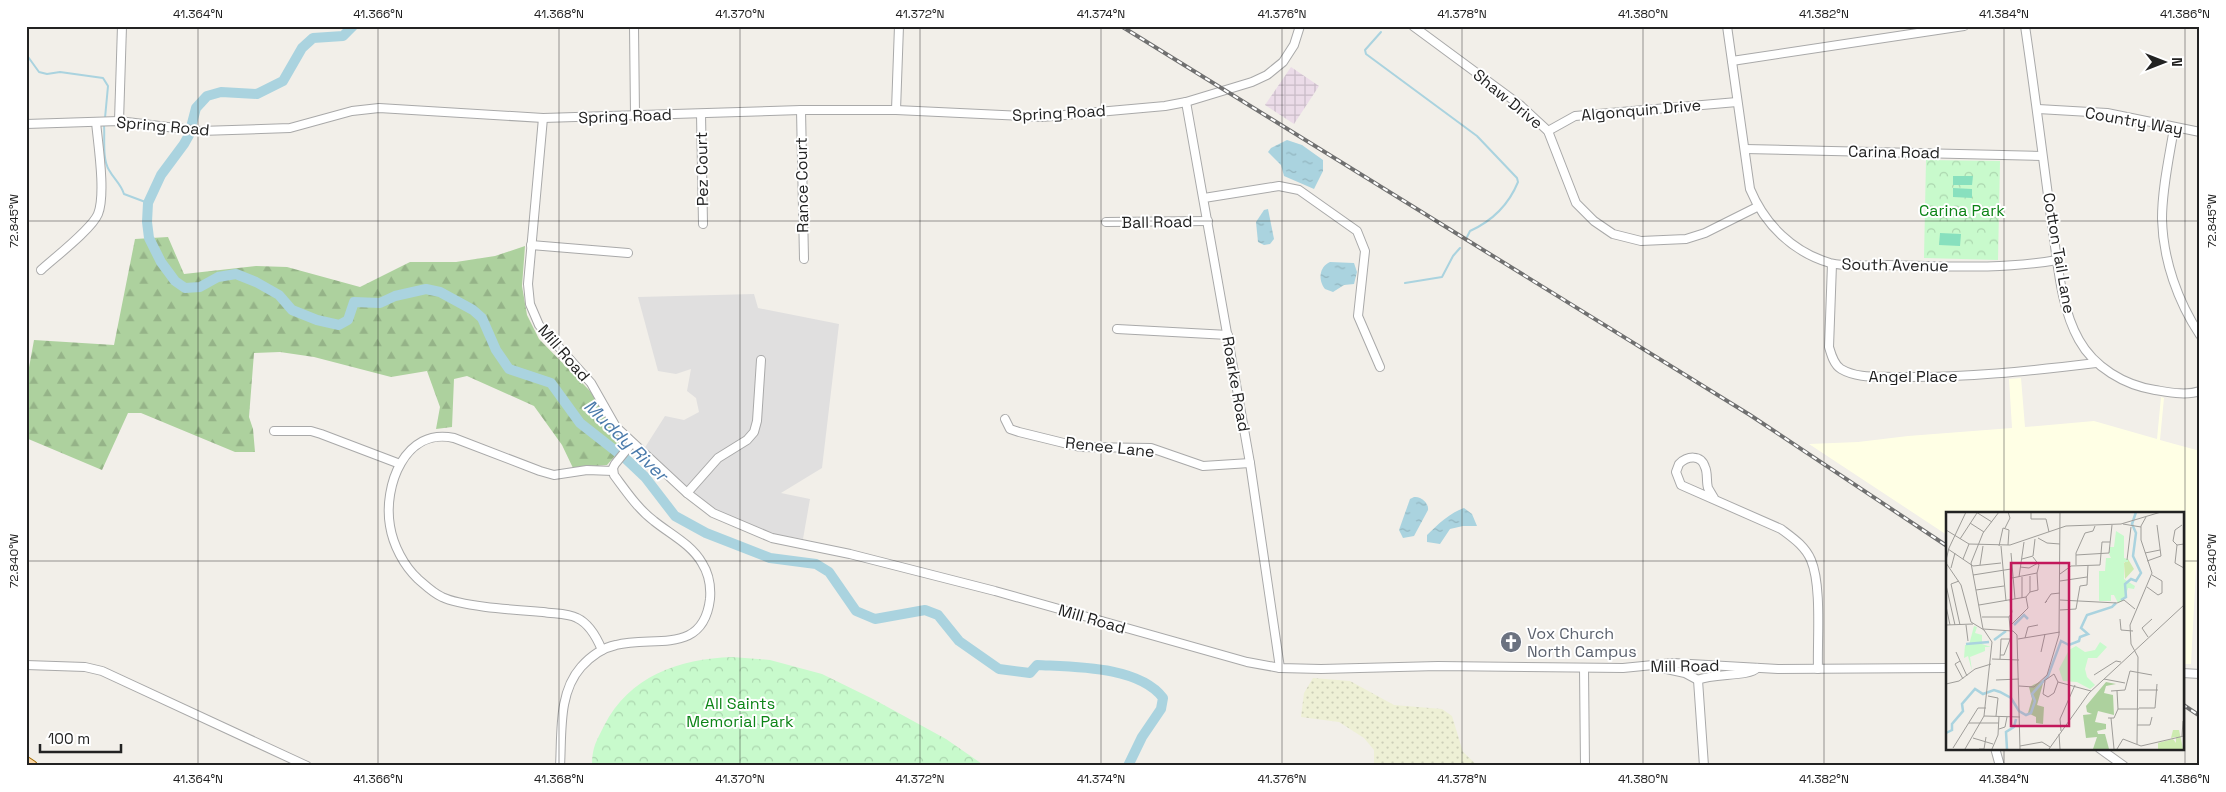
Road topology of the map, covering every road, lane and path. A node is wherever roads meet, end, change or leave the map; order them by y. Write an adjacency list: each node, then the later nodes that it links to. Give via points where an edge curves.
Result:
1 (122, 26): 18 (street)
2 (634, 26): 16 (street)
3 (899, 26): 14 (street)
4 (1300, 26): 10 (street, Spring Road, via 1288,55 1272,71 1259,79)
5 (1414, 26): 22 (street, Shaw Drive, via 1520,105)
6 (1728, 26): 9 (street, South Avenue)
7 (1964, 26): 9 (street)
8 (2025, 26): 12 (street, Cotton Tail Lane)
9 (1732, 61): 11 (street, South Avenue)
10 (1186, 102): 14 (street, Spring Road, via 1042,117); 26 (street, Roarke Road)
11 (1737, 102): 22 (street, Algonquin Drive, via 1574,116); 24 (street, South Avenue)
12 (2038, 109): 21 (street, Country Way, via 2107,113); 25 (street, Cotton Tail Lane)
13 (801, 110): 14 (street, Spring Road); 15 (street, Spring Road); 33 (street, Rance Court)
14 (896, 110)
15 (701, 114): 16 (street, Spring Road); 30 (street, Pez Court)
16 (635, 115): 17 (street, Spring Road)
17 (543, 118): 18 (street, Spring Road, via 380,108 352,111 290,128 195,131); 31 (street, Mill Road)
18 (119, 121): 19 (street, Spring Road)
19 (96, 122): 20 (street, Spring Road); 36 (street, via 101,192 98,214 75,240)
20 (26, 124)
21 (2174, 128): 23 (street, Country Way); 39 (street, via 2162,220 2166,252 2178,293)
22 (1548, 131): 27 (street, Shaw Drive, via 1576,203 1613,234 1641,241 1686,239 1705,234)
23 (2200, 132)
24 (1745, 149): 25 (street, Carina Road); 27 (street, South Avenue, via 1750,189)
25 (2042, 156): 34 (street, Cotton Tail Lane)
26 (1204, 198): 28 (street, Roarke Road); 42 (street, via 1279,186 1299,190 1357,231 1365,251 1358,316)
27 (1757, 207): 35 (street, South Avenue, via 1781,236 1802,251)
28 (1208, 221): 29 (street, Ball Road); 38 (street, Roarke Road)
29 (1106, 222)
30 (703, 224)
31 (532, 245): 32 (street); 46 (street, Mill Road, via 528,292 539,325 590,383 616,427)
32 (628, 253)
33 (804, 259)
34 (2057, 260): 35 (street, South Avenue, via 2005,267); 41 (street, Cotton Tail Lane, via 2069,318 2079,340)
35 (1832, 264): 41 (street, Angel Place, via 1829,346 1839,369 1857,376 1952,378)
36 (40, 270)
37 (1117, 329): 38 (street)
38 (1228, 335): 47 (street, Roarke Road)
39 (2200, 335)
40 (761, 360): 50 (street, via 754,432 718,458)
41 (2096, 363): 43 (street, Cotton Tail Lane, via 2134,386 2170,392)
42 (1380, 367)
43 (2200, 391)
44 (1005, 419): 47 (street, Renee Lane, via 1010,428 1019,432 1080,447 1151,448 1202,466)
45 (274, 431): 48 (street, via 316,432)
46 (632, 443): 49 (street); 50 (street, Mill Road)
47 (1250, 463): 55 (street, Roarke Road)
48 (400, 464): 49 (street, via 412,447 422,440 444,436 554,475 587,470); 52 (street, via 390,496 390,526 401,557 413,574 443,598 577,618 593,632)
49 (613, 472): 52 (street, via 642,510 698,556 706,570 710,592 706,615 700,626 688,636 673,641 624,643)
50 (687, 493): 55 (street, Mill Road, via 713,512 772,538 995,591 1247,662)
51 (1714, 498): 51 (street, via 1681,485 1676,472 1678,464 1690,457 1703,462); 59 (street, via 1781,529 1811,560 1817,584)
52 (602, 650): 68 (street, via 581,668 567,693)
53 (26, 665): 67 (street, via 84,667 102,671)
54 (1652, 665): 56 (street, Mill Road); 57 (street, Mill Road, via 1682,663); 62 (street, via 1685,673)
55 (1280, 668): 56 (street, Mill Road)
56 (1584, 668): 69 (street)
57 (1757, 668): 59 (street, Mill Road); 62 (street, via 1749,673 1716,674)
58 (1946, 668): 59 (street, Mill Road)
59 (1818, 669)
60 (2184, 673): 61 (street)
61 (2200, 674)
62 (1698, 680): 70 (street)
63 (1996, 750): 71 (street)
64 (2102, 750): 72 (street)
65 (26, 762): 66 (main road)
66 (32, 766)
67 (308, 766)
68 (560, 766)
69 (1585, 766)
70 (1704, 766)
71 (2000, 766)
72 (2124, 766)

